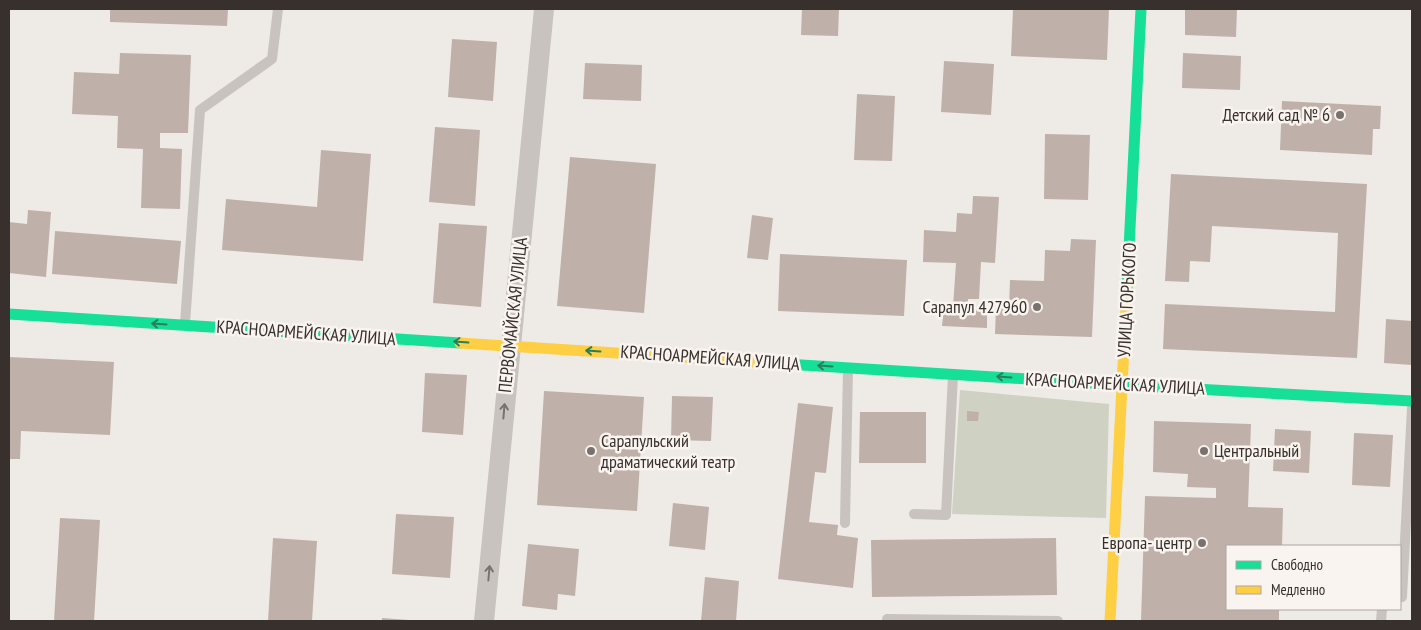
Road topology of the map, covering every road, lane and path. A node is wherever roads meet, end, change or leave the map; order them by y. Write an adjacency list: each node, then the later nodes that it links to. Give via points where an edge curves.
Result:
1 (278, 9): 5 (lane, via 272,59 200,110)
2 (544, 9): 6 (street, ПЕРВОМАЙСКАЯ УЛИЦА)
3 (1141, 9): 9 (street, УЛИЦА ГОРЬКОГО)
4 (9, 314): 5 (street, КРАСНОАРМЕЙСКАЯ УЛИЦА, one-way to 4)
5 (185, 325): 6 (street, КРАСНОАРМЕЙСКАЯ УЛИЦА, one-way to 5)
6 (510, 345): 7 (street, КРАСНОАРМЕЙСКАЯ УЛИЦА, one-way to 6); 16 (street, ПЕРВОМАЙСКАЯ УЛИЦА, one-way to 6)
7 (848, 367): 8 (street, КРАСНОАРМЕЙСКАЯ УЛИЦА); 13 (lane)
8 (953, 374): 9 (street, КРАСНОАРМЕЙСКАЯ УЛИЦА, one-way to 8); 12 (lane, via 946,515)
9 (1123, 385): 10 (street, КРАСНОАРМЕЙСКАЯ УЛИЦА); 18 (street, УЛИЦА ГОРЬКОГО)
10 (1412, 400)
11 (1412, 408): 14 (lane)
12 (914, 514)
13 (845, 523)
14 (1401, 598)
15 (887, 619): 17 (lane)
16 (484, 621)
17 (1058, 621)
18 (1110, 621)

